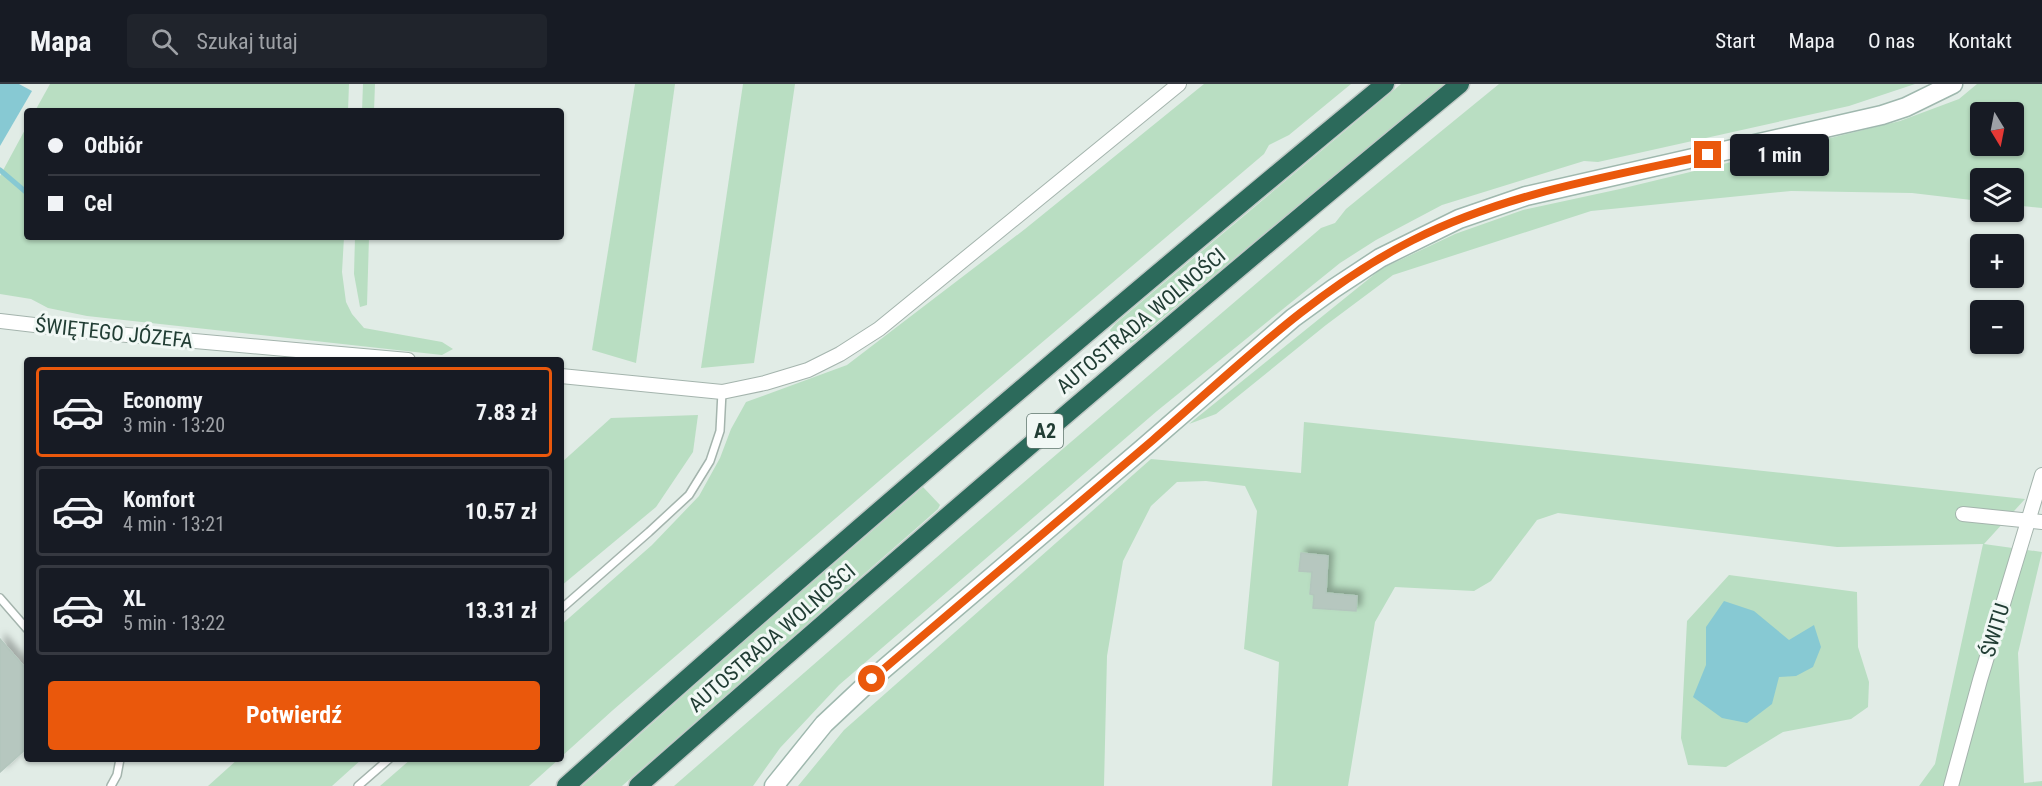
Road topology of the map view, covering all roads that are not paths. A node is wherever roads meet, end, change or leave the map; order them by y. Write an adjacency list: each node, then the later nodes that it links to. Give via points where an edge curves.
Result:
1 (1179, 84): 8 (street, via 879,329 808,370)
2 (1385, 84): 19 (highway, AUTOSTRADA WOLNOŚCI / A2, via 973,430)
3 (1460, 84): 20 (highway, AUTOSTRADA WOLNOŚCI / A2, via 959,504)
4 (1953, 84): 21 (street, via 1882,115 1526,196 1459,219 1380,258 1293,318 872,679 824,724)
5 (0, 321): 6 (street, ŚWIĘTEGO JÓZEFA)
6 (374, 357)
7 (564, 376): 8 (street)
8 (722, 392): 13 (lane, via 720,431 710,461 689,495)
9 (2042, 475): 11 (street, ŚWITU)
10 (1963, 514): 11 (street)
11 (2036, 521): 22 (street, ŚWITU, via 1980,680)
12 (0, 598): 14 (lane)
13 (564, 606)
14 (24, 626)
15 (119, 762): 17 (lane)
16 (386, 762): 18 (lane)
17 (111, 786)
18 (358, 786)
19 (566, 786)
20 (638, 786)
21 (774, 786)
22 (1951, 786)

